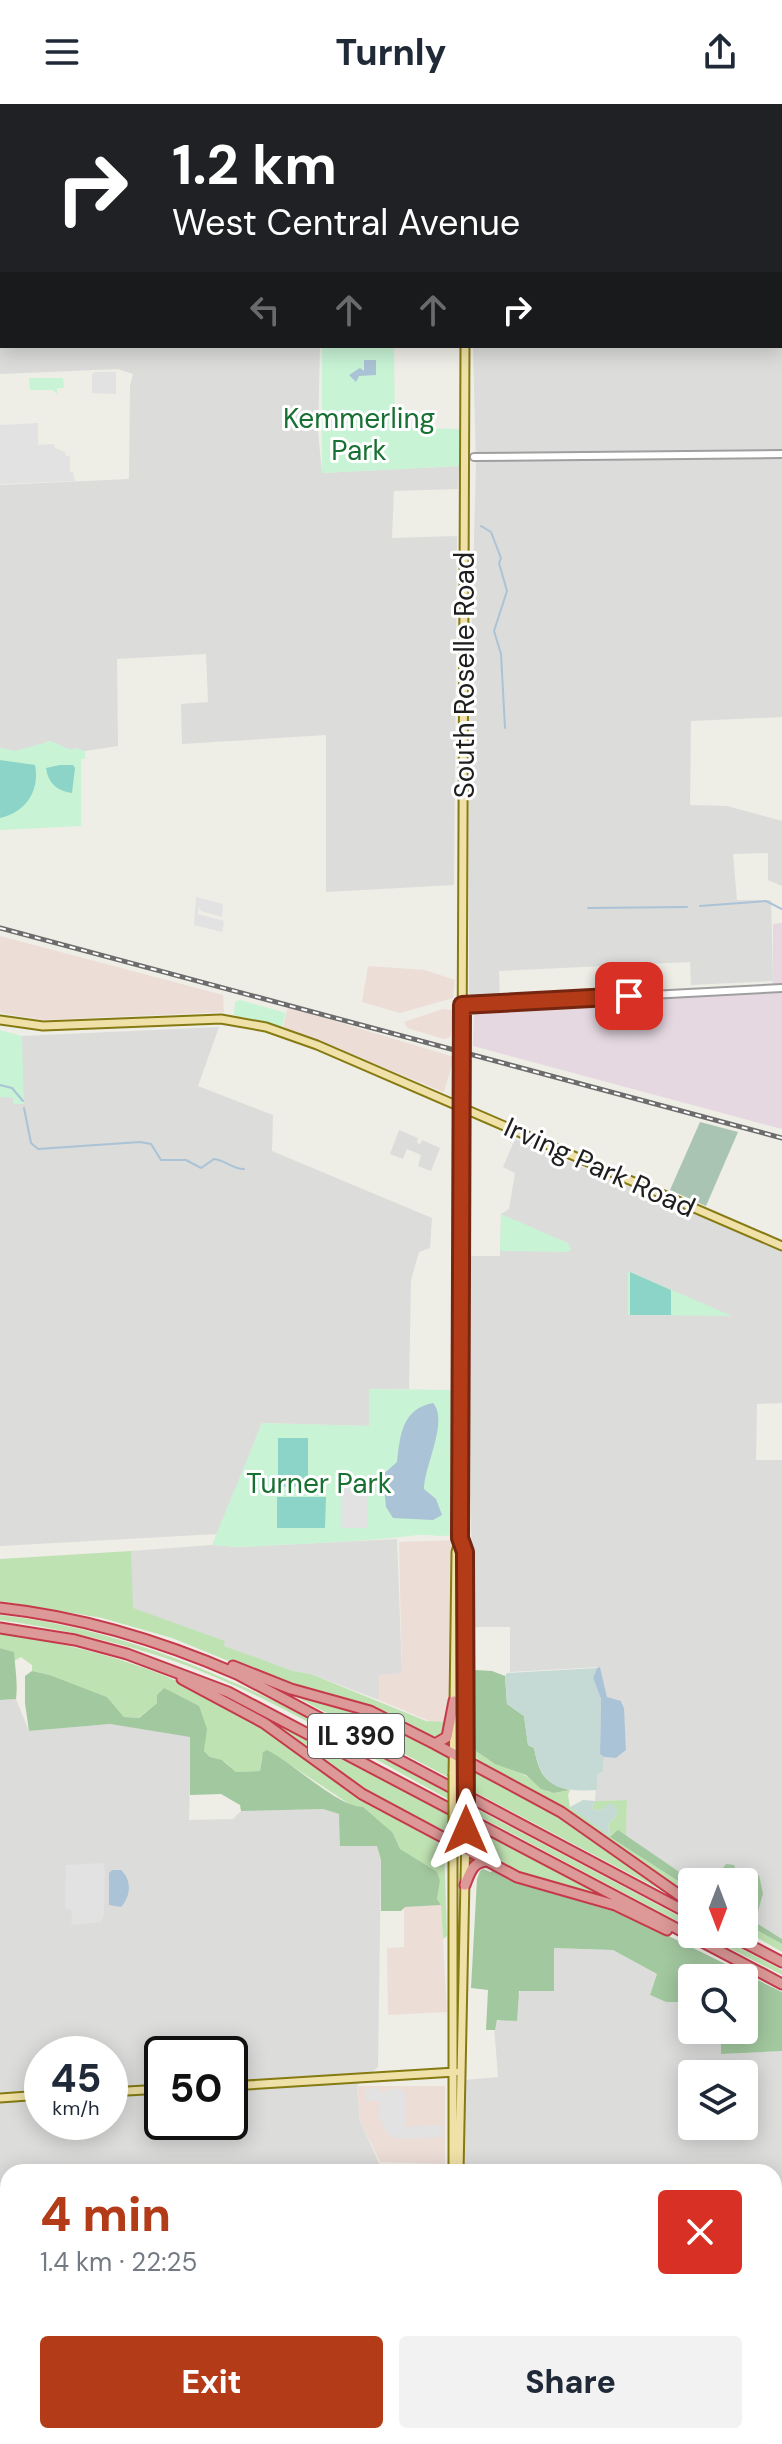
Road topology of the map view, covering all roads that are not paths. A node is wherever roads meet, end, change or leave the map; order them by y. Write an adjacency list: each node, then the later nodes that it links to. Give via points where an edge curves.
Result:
1 (465, 348): 5 (main road, South Roselle Road)
2 (782, 454): 3 (street)
3 (474, 457)
4 (782, 988): 5 (street)
5 (462, 1005): 7 (main road, South Roselle Road)
6 (0, 1020): 7 (main road, Irving Park Road, via 43,1026 246,1022 317,1045)
7 (462, 1107): 8 (main road, Irving Park Road); 9 (main road, South Roselle Road)
8 (782, 1246)
9 (460, 1538): 14 (main road); 17 (main road, via 465,1552)
10 (0, 1608): 12 (highway, IL 390, via 88,1623)
11 (0, 1628): 13 (highway, IL 390, via 75,1640)
12 (180, 1650): 15 (highway, via 370,1711); 23 (highway, IL 390, via 277,1694)
13 (156, 1663): 18 (highway, via 242,1709 352,1788); 24 (highway, IL 390, via 248,1701)
14 (454, 1701): 15 (highway, via 447,1737); 16 (main road)
15 (435, 1744): 16 (highway)
16 (453, 1754): 17 (highway); 18 (main road, bridge)
17 (466, 1761): 19 (main road, bridge); 22 (highway, via 561,1812)
18 (452, 1843): 19 (highway); 32 (main road)
19 (466, 1850): 20 (highway); 21 (main road)
20 (487, 1861): 21 (highway, via 473,1867); 25 (highway, via 531,1882 615,1905)
21 (465, 1885): 32 (main road)
22 (678, 1895)
23 (678, 1908)
24 (678, 1929)
25 (678, 1936)
26 (714, 1948): 31 (highway, IL 390)
27 (755, 1948): 29 (highway)
28 (758, 1948): 29 (highway)
29 (768, 1955): 30 (highway)
30 (782, 1962)
31 (782, 1984)
32 (458, 2016): 33 (main road)
33 (457, 2072): 34 (main road); 37 (main road)
34 (248, 2085)
35 (24, 2096): 36 (main road)
36 (0, 2098)
37 (456, 2164)

